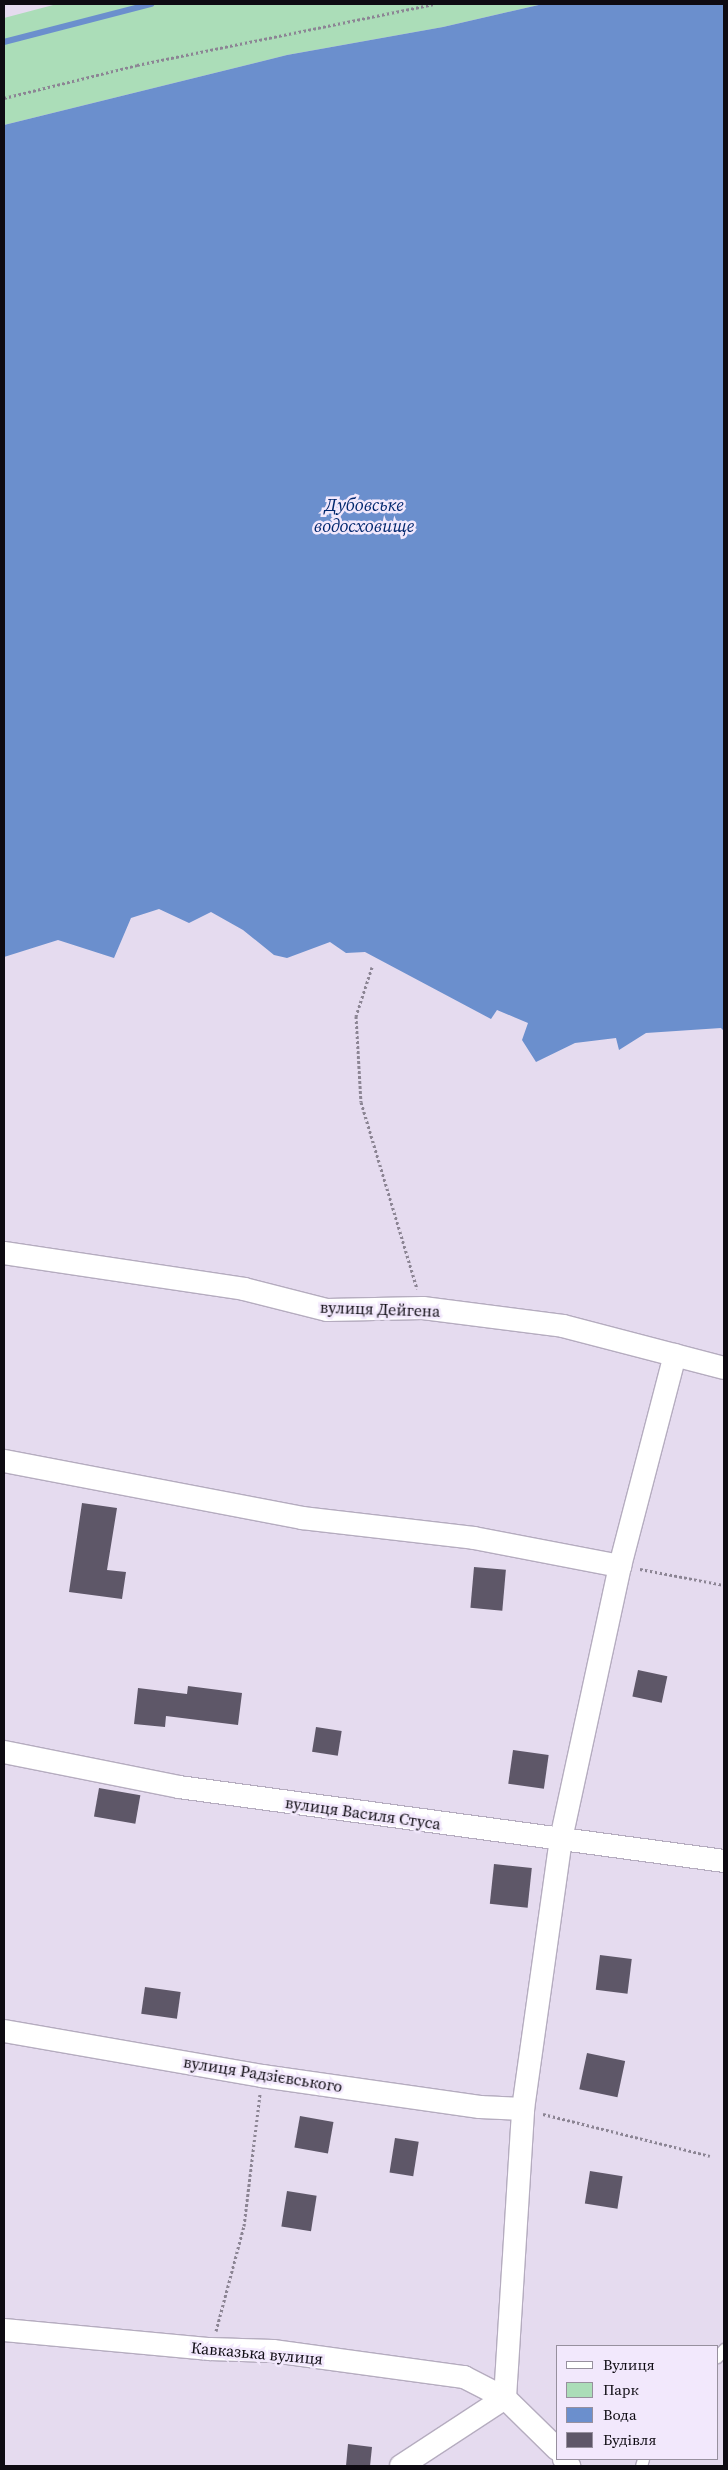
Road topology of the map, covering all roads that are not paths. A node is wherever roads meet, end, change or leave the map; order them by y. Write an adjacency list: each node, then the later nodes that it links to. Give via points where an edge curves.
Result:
1 (4, 1253): 2 (street, вулиця Дейгена, via 244,1289 327,1310 423,1308 563,1326)
2 (675, 1355): 3 (street, вулиця Дейгена); 5 (street)
3 (724, 1368)
4 (4, 1460): 5 (street, via 302,1518 474,1538)
5 (620, 1566): 7 (street)
6 (4, 1752): 7 (street, вулиця Василя Стуса, via 188,1788)
7 (561, 1838): 8 (street, вулиця Василя Стуса); 10 (street)
8 (724, 1861)
9 (4, 2031): 10 (street, вулиця Радзієвського, via 262,2076 480,2107)
10 (523, 2109): 12 (street)
11 (4, 2330): 12 (street, Кавказька вулиця, via 210,2349 273,2351 464,2377)
12 (505, 2398): 13 (street, Кавказька вулиця); 14 (street)
13 (556, 2448)
14 (401, 2466)

